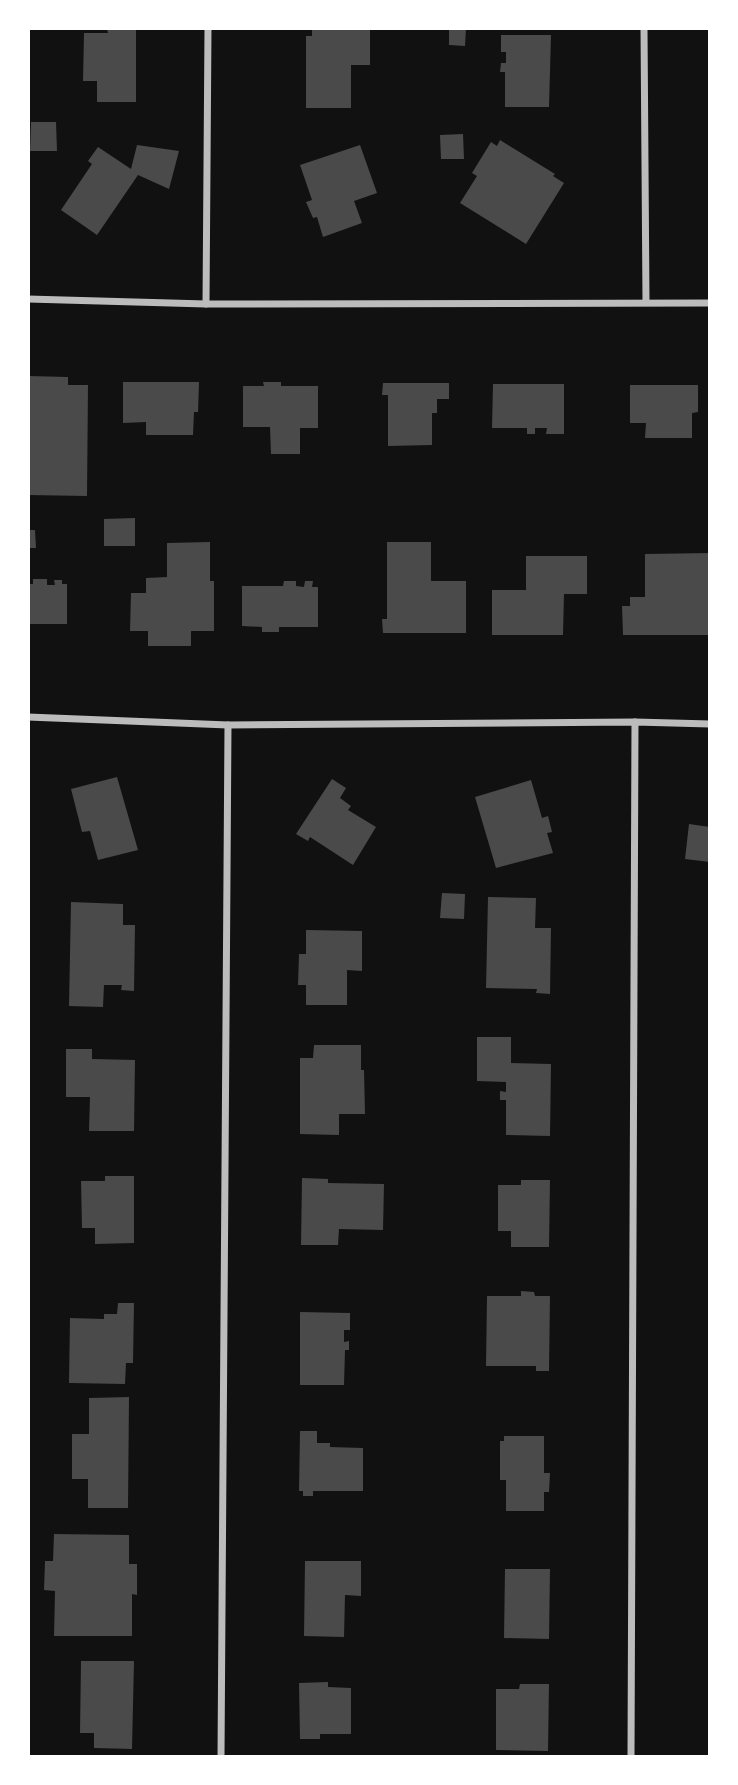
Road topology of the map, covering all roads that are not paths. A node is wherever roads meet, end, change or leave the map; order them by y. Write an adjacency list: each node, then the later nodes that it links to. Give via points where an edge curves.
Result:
1 (208, 28): 6 (street)
2 (644, 28): 4 (street)
3 (28, 299): 6 (street)
4 (646, 302): 5 (street); 6 (street)
5 (710, 303)
6 (206, 304)
7 (28, 716): 10 (street)
8 (635, 722): 9 (street); 10 (street); 12 (street)
9 (710, 724)
10 (228, 725): 11 (street)
11 (221, 1757)
12 (631, 1757)

